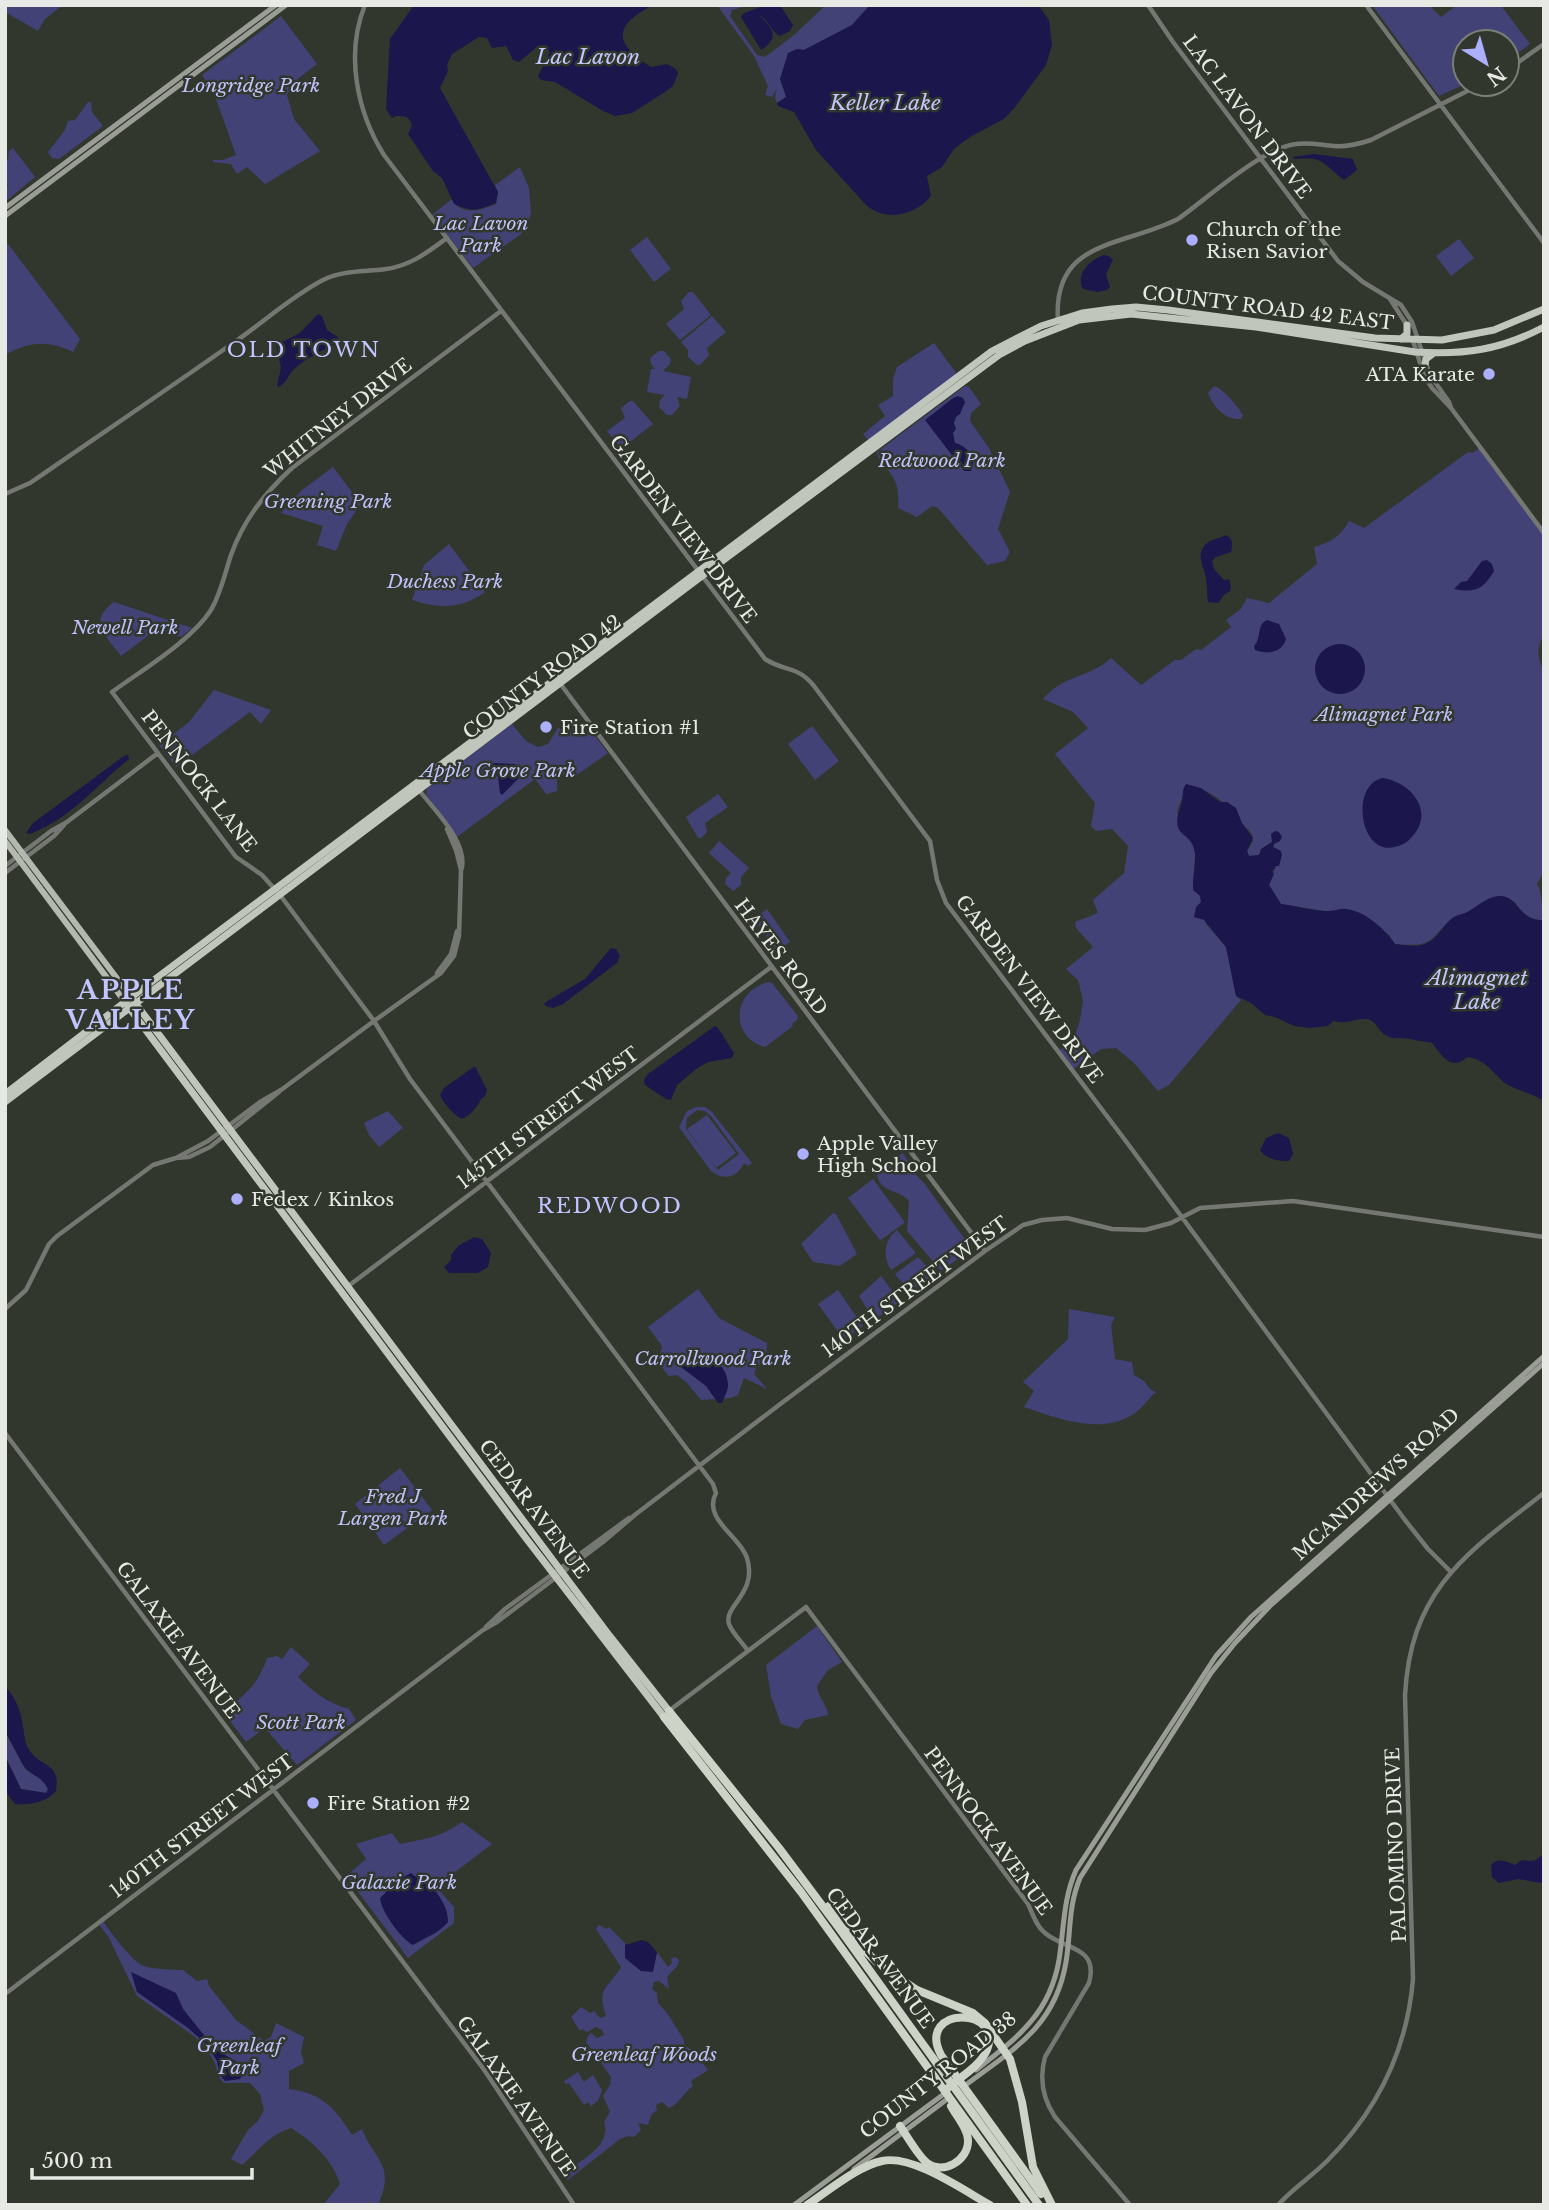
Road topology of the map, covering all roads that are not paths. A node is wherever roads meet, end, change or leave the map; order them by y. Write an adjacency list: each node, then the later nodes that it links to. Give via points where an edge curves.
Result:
1 (276, 5): 11 (main road)
2 (286, 5): 12 (main road)
3 (365, 5): 13 (street, GARDEN VIEW DRIVE, via 355,58 370,128 384,155)
4 (1148, 5): 10 (street, LAC LAVON DRIVE)
5 (1366, 5): 9 (street)
6 (1544, 44): 7 (street)
7 (1521, 61)
8 (1455, 98): 9 (street)
9 (1440, 106): 10 (street, via 1358,144 1295,144); 14 (street)
10 (1261, 158): 15 (street, LAC LAVON DRIVE, via 1338,261); 18 (street, via 1178,219 1087,253 1073,264 1058,294)
11 (5, 208)
12 (5, 216)
13 (447, 238): 17 (street, GARDEN VIEW DRIVE); 28 (street, via 401,266 325,279 30,483)
14 (1544, 243)
15 (1389, 298): 19 (street, LAC LAVON DRIVE); 22 (street, LAC LAVON DRIVE, via 1407,313)
16 (1544, 309): 22 (highway, COUNTY ROAD 42 EAST, via 1479,334)
17 (501, 311): 30 (street, GARDEN VIEW DRIVE); 32 (street, WHITNEY DRIVE, via 270,489 244,526 219,594 201,624)
18 (1058, 324): 21 (highway, COUNTY ROAD 42 EAST, via 1082,313 1136,307); 23 (highway, COUNTY ROAD 42 EAST, via 1130,314 1168,316); 24 (highway, COUNTY ROAD 42 EAST)
19 (1407, 325): 21 (highway, via 1406,335); 22 (street, LAC LAVON DRIVE)
20 (1544, 327): 25 (highway, COUNTY ROAD 42 EAST, via 1490,349)
21 (1400, 339): 22 (highway, COUNTY ROAD 42 EAST)
22 (1415, 340): 23 (street)
23 (1418, 352): 25 (highway, COUNTY ROAD 42 EAST); 26 (street); 27 (street, via 1424,374)
24 (995, 353): 30 (highway, COUNTY ROAD 42)
25 (1434, 353): 26 (highway)
26 (1425, 365): 27 (street)
27 (1451, 408): 29 (street)
28 (5, 494)
29 (1544, 533)
30 (700, 574): 31 (highway, COUNTY ROAD 42); 48 (street, GARDEN VIEW DRIVE, via 765,659 807,678 930,841 946,903)
31 (558, 681): 34 (highway, COUNTY ROAD 42); 40 (highway, COUNTY ROAD 42); 41 (street, HAYES ROAD)
32 (112, 692): 33 (street, PENNOCK LANE)
33 (158, 753): 37 (street); 40 (street, PENNOCK LANE, via 236,857 262,875)
34 (419, 790): 40 (highway, COUNTY ROAD 42); 43 (street, via 460,849 459,936 445,969)
35 (5, 830): 37 (main road, CEDAR AVENUE)
36 (5, 841): 37 (main road, CEDAR AVENUE)
37 (21, 857): 38 (street); 39 (street); 42 (main road, CEDAR AVENUE)
38 (5, 866)
39 (5, 873)
40 (277, 893): 42 (highway, COUNTY ROAD 42); 43 (street, PENNOCK LANE)
41 (771, 967): 47 (street, 145TH STREET WEST); 50 (street, HAYES ROAD)
42 (130, 1002): 44 (highway, COUNTY ROAD 42); 45 (highway, COUNTY ROAD 42); 46 (highway, CEDAR AVENUE)
43 (373, 1021): 46 (street); 47 (street)
44 (5, 1094)
45 (5, 1102)
46 (227, 1131): 51 (highway, CEDAR AVENUE); 52 (street, via 204,1151 146,1170 54,1239 26,1290)
47 (487, 1182): 51 (street, 145TH STREET WEST); 56 (street)
48 (1181, 1217): 49 (street, 140TH STREET WEST, via 1200,1208 1293,1201); 50 (street, 140TH STREET WEST, via 1134,1231 1080,1220 1042,1220 1023,1225); 59 (street, GARDEN VIEW DRIVE)
49 (1544, 1237)
50 (985, 1251): 56 (street, 140TH STREET WEST)
51 (345, 1289): 57 (highway, CEDAR AVENUE); 57 (highway, CEDAR AVENUE, via 455,1443)
52 (5, 1309)
53 (1544, 1356): 59 (main road, MCANDREWS ROAD)
54 (1544, 1363): 59 (main road, MCANDREWS ROAD)
55 (5, 1433): 65 (street, GALAXIE AVENUE)
56 (700, 1466): 61 (street, 140TH STREET WEST); 63 (street, via 716,1493 712,1499 715,1517 747,1558 747,1588 728,1620)
57 (483, 1474): 61 (highway, CEDAR AVENUE); 61 (highway, CEDAR AVENUE, via 506,1498)
58 (1544, 1493): 60 (street, PALOMINO DRIVE)
59 (1388, 1497): 60 (street, GARDEN VIEW DRIVE, via 1427,1549); 62 (main road, MCANDREWS ROAD)
60 (1450, 1571): 87 (street, PALOMINO DRIVE, via 1424,1612 1406,1675 1413,1979 1405,2034 1392,2070 1366,2115 1328,2160)
61 (557, 1573): 64 (highway, CEDAR AVENUE); 65 (street, 140TH STREET WEST)
62 (1233, 1641): 67 (main road, COUNTY ROAD 38, via 1216,1656 1076,1870); 68 (main road, COUNTY ROAD 38, via 1090,1860 1073,1895)
63 (748, 1651): 64 (street); 67 (street, PENNOCK AVENUE, via 806,1607 1028,1904 1042,1930)
64 (667, 1714): 66 (highway, CEDAR AVENUE); 73 (highway, CEDAR AVENUE)
65 (274, 1790): 71 (street, 140TH STREET WEST); 79 (street, GALAXIE AVENUE, via 485,2071)
66 (779, 1848): 72 (highway, via 881,1966 917,1990 973,2013); 84 (highway, CEDAR AVENUE)
67 (1060, 1942): 68 (street, PENNOCK AVENUE); 72 (main road, COUNTY ROAD 38, via 1049,1996)
68 (1068, 1945): 69 (street, PENNOCK AVENUE); 70 (main road, COUNTY ROAD 38)
69 (1080, 1951): 70 (street, via 1070,1954); 86 (street, via 1089,1962 1091,1977 1045,2057 1043,2092 1055,2117)
70 (1067, 1961): 72 (main road, COUNTY ROAD 38, via 1054,2002 1027,2039)
71 (5, 1994)
72 (1006, 2052): 74 (main road, COUNTY ROAD 38); 85 (highway, via 1022,2102 1033,2167)
73 (920, 2056): 77 (highway, via 966,2132 968,2145 956,2163 936,2166 927,2163); 83 (highway, CEDAR AVENUE)
74 (967, 2077): 75 (highway); 76 (main road, COUNTY ROAD 38); 85 (highway, via 985,2054 988,2039 978,2022 962,2016 947,2021 940,2030 939,2051)
75 (944, 2094): 76 (main road, COUNTY ROAD 38)
76 (938, 2103): 77 (main road, COUNTY ROAD 38)
77 (900, 2130): 78 (highway); 80 (main road, COUNTY ROAD 38); 81 (main road, COUNTY ROAD 38)
78 (935, 2175): 81 (highway, via 899,2161 880,2161); 82 (highway)
79 (574, 2205)
80 (794, 2205)
81 (807, 2205)
82 (990, 2205)
83 (1027, 2205)
84 (1039, 2205)
85 (1050, 2205)
86 (1130, 2205)
87 (1278, 2205)

